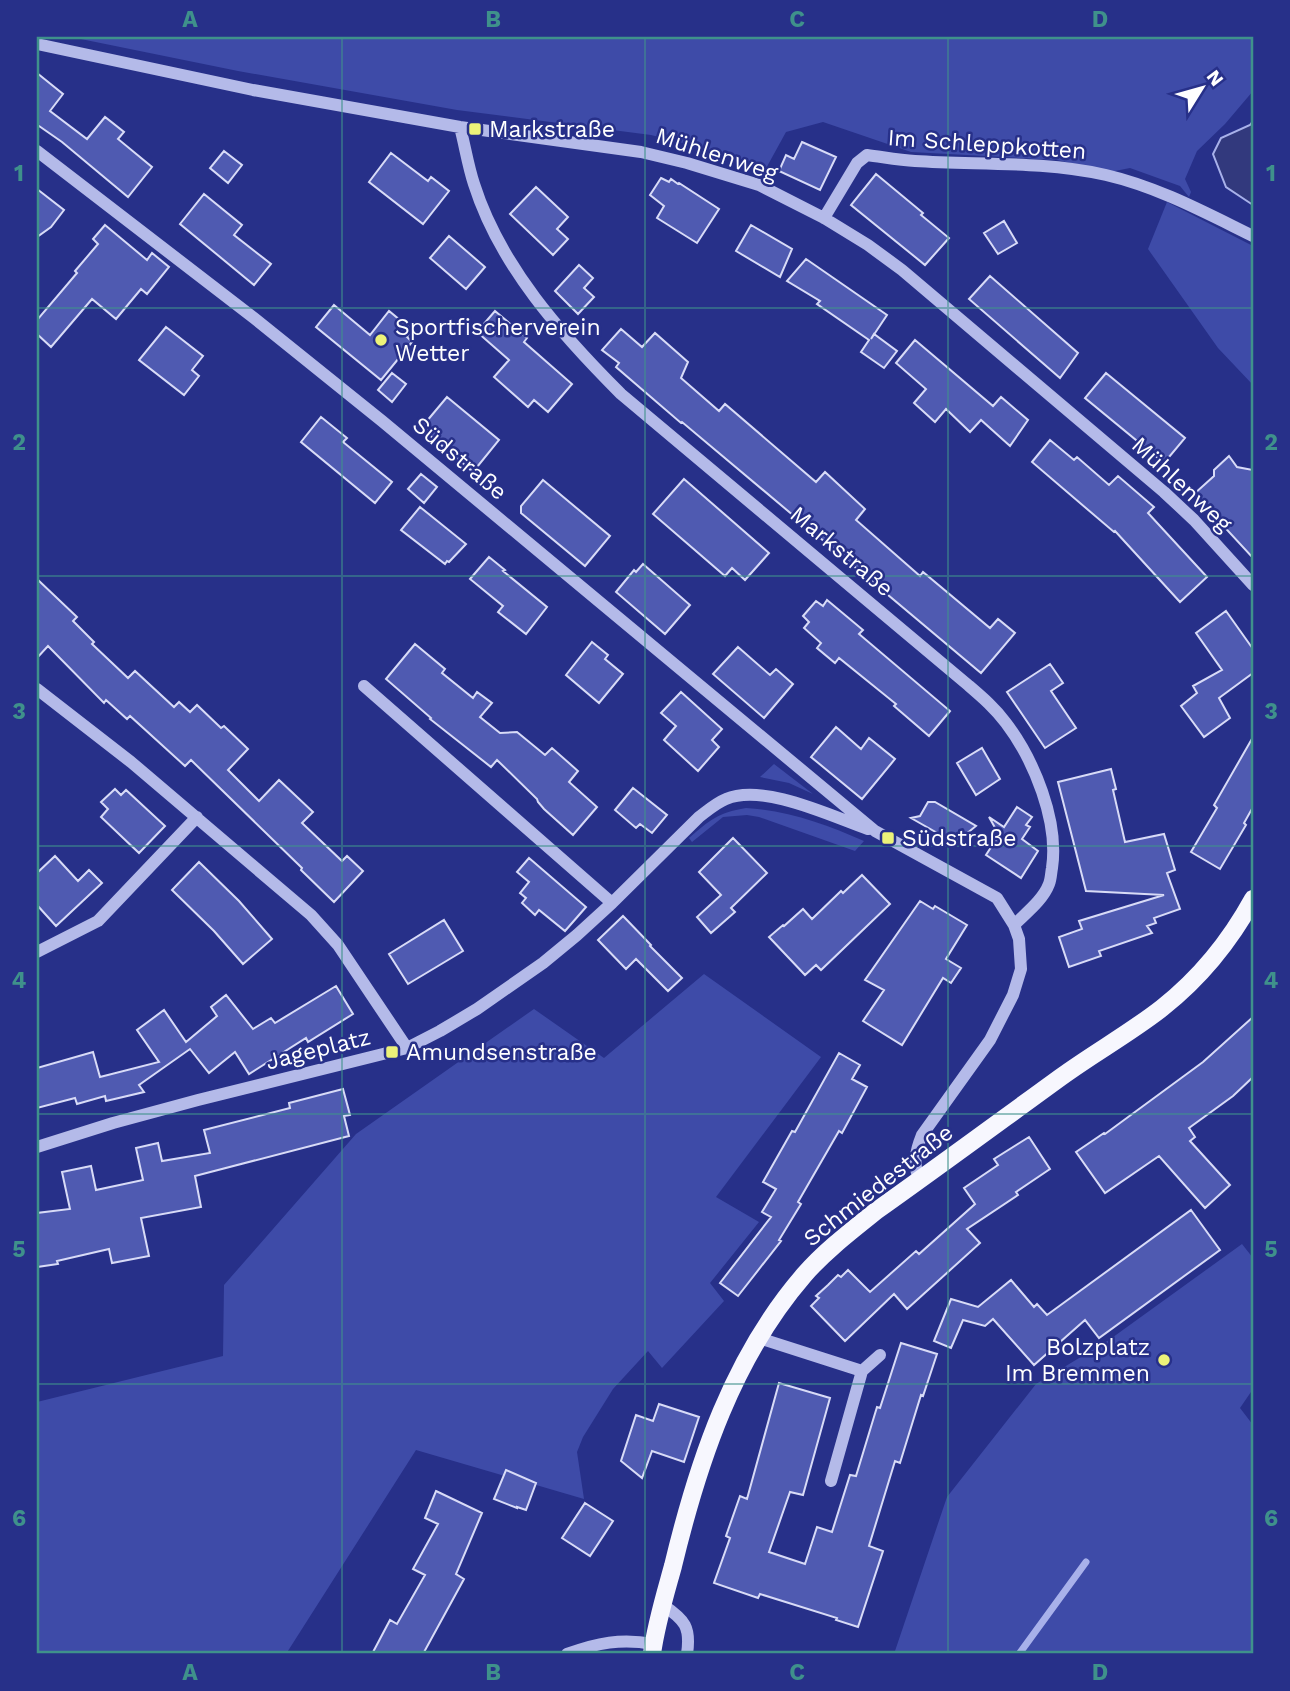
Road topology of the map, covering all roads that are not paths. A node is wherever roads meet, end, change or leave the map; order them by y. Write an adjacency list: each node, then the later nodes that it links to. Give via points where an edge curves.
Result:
1 (37, 44): 2 (street, Mühlenweg, via 253,90)
2 (460, 127): 4 (street, Mühlenweg, via 660,155 759,185); 14 (street, Markstraße, via 474,185 496,236 537,298 596,369 968,685 1007,724 1036,777 1053,847 1049,884)
3 (37, 151): 10 (street, Südstraße, via 382,421)
4 (824, 218): 5 (street, Im Schleppkotten, via 857,163 867,155 1076,169 1145,187); 6 (street, Mühlenweg, via 911,278 1160,488)
5 (1253, 236)
6 (1253, 585)
7 (364, 686): 12 (street)
8 (37, 689): 9 (street)
9 (197, 817): 15 (street, via 98,922); 16 (street, via 326,930)
10 (875, 831): 12 (street, Jageplatz, via 775,798 734,796 699,817); 14 (street, Südstraße, via 997,898)
11 (1253, 899): 13 (main road, Schmiedestraße)
12 (612, 903): 16 (street, Jageplatz, via 509,988)
13 (1246, 921): 18 (main road, Schmiedestraße, via 1160,1009)
14 (1014, 925): 18 (street, Südstraße, via 1021,969 1013,995 995,1031 922,1135 915,1171)
15 (37, 952)
16 (407, 1048): 17 (street, Jageplatz, via 198,1100)
17 (37, 1147)
18 (920, 1180): 19 (main road, Schmiedestraße, via 846,1236 804,1275)
19 (759, 1338): 21 (street); 23 (main road, Schmiedestraße, via 716,1425 691,1495)
20 (880, 1355): 21 (street)
21 (862, 1371): 22 (street)
22 (831, 1480)
23 (663, 1605): 24 (main road, Schmiedestraße); 26 (street, via 686,1625)
24 (653, 1649): 25 (street, via 634,1640 615,1641)
25 (567, 1654)
26 (687, 1654)

